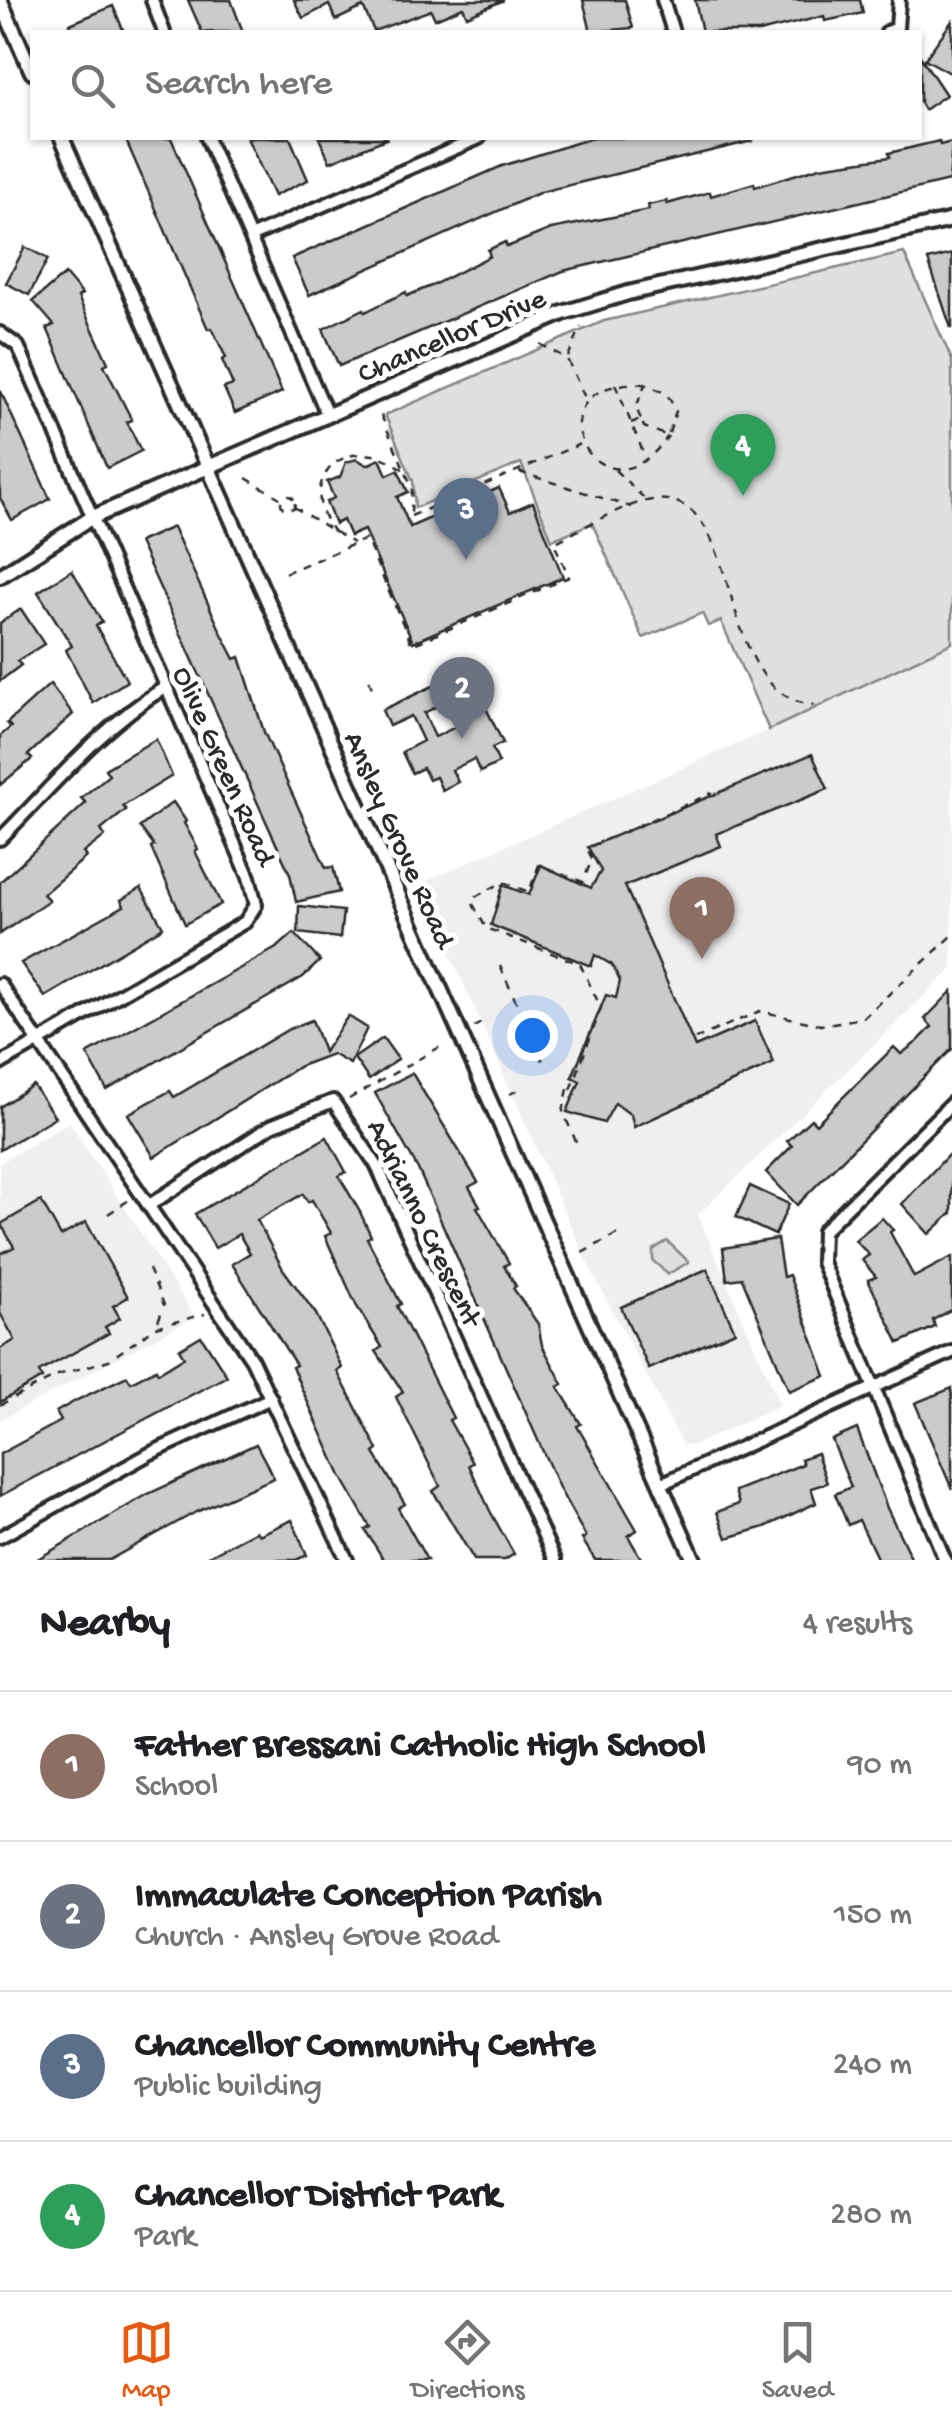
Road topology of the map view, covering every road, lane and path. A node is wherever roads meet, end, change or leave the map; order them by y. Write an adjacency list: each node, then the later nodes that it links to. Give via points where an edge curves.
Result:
1 (0, 0): 8 (street)
2 (152, 0): 5 (street)
3 (663, 0): 6 (street)
4 (899, 0): 7 (street, via 902,18)
5 (163, 30)
6 (672, 30)
7 (893, 30)
8 (30, 68)
9 (63, 140): 28 (street, Ansley Grove Road)
10 (208, 140): 13 (street)
11 (474, 140): 13 (street)
12 (952, 220): 21 (street, Chancellor Drive, via 596,301)
13 (252, 236): 21 (street)
14 (581, 327): 17 (path)
15 (0, 333): 37 (street, Olive Green Road, via 18,346)
16 (540, 344): 17 (path)
17 (568, 359): 20 (path)
18 (614, 384): 19 (path); 20 (path); 24 (path)
19 (645, 384): 23 (path, via 636,408); 25 (path, via 663,390 674,404)
20 (586, 400): 26 (path, via 578,422)
21 (327, 414): 28 (street, Chancellor Drive)
22 (381, 415): 31 (path)
23 (641, 419): 24 (path); 25 (path, via 644,427)
24 (631, 423): 27 (path)
25 (668, 436): 27 (path)
26 (582, 443): 29 (path, via 590,457); 30 (path)
27 (647, 461): 29 (path)
28 (209, 469): 37 (street, Chancellor Drive); 75 (street, Ansley Grove Road)
29 (614, 469): 34 (path)
30 (518, 471): 31 (path, via 411,516); 36 (path)
31 (406, 472): 38 (path, via 382,454 364,451 336,462 326,472 319,500)
32 (246, 478): 33 (path)
33 (282, 499): 35 (path, via 283,508); 35 (path, via 293,498)
34 (646, 501): 36 (path); 45 (path, via 677,503 698,521 728,579 751,661 779,696)
35 (294, 507): 38 (path)
36 (632, 508): 39 (path, via 554,543 569,577 412,645 366,538)
37 (91, 518): 41 (street, Chancellor Drive); 43 (street, Olive Green Road)
38 (335, 532): 39 (path)
39 (354, 544): 40 (path)
40 (285, 574)
41 (0, 576)
42 (369, 680): 44 (path)
43 (164, 688): 47 (street, via 131,708); 54 (street, Olive Green Road, via 250,877 256,905 252,916)
44 (373, 690)
45 (815, 706)
46 (712, 793): 62 (path, via 587,848 592,859 583,882 538,865 529,892 503,882 475,897 486,928 580,964 601,1008 564,1112)
47 (0, 839)
48 (952, 936): 53 (path, via 863,1018 821,1025 760,1011)
49 (500, 966): 57 (path)
50 (0, 984): 54 (street)
51 (486, 1020): 52 (path)
52 (473, 1028)
53 (695, 1040)
54 (38, 1041): 56 (street); 63 (street)
55 (446, 1044): 60 (path)
56 (0, 1064)
57 (546, 1068)
58 (518, 1090): 59 (path)
59 (510, 1094)
60 (349, 1099)
61 (952, 1102): 72 (street, via 824,1230 822,1262)
62 (578, 1146)
63 (142, 1191): 64 (street); 65 (path)
64 (151, 1204): 69 (street); 78 (street, Adrianno Crescent, via 271,1126 332,1101 377,1166)
65 (108, 1214)
66 (617, 1234): 67 (path)
67 (582, 1253)
68 (149, 1268): 70 (path, via 164,1305)
69 (222, 1313): 70 (path); 73 (street)
70 (156, 1328): 74 (path, via 109,1360 58,1375)
71 (952, 1352): 72 (street)
72 (874, 1388): 75 (street); 80 (street)
73 (271, 1398): 76 (street, via 151,1453); 77 (street)
74 (0, 1405)
75 (660, 1484): 79 (street, Ansley Grove Road)
76 (0, 1537)
77 (347, 1560)
78 (555, 1560)
79 (694, 1560)
80 (945, 1560)

